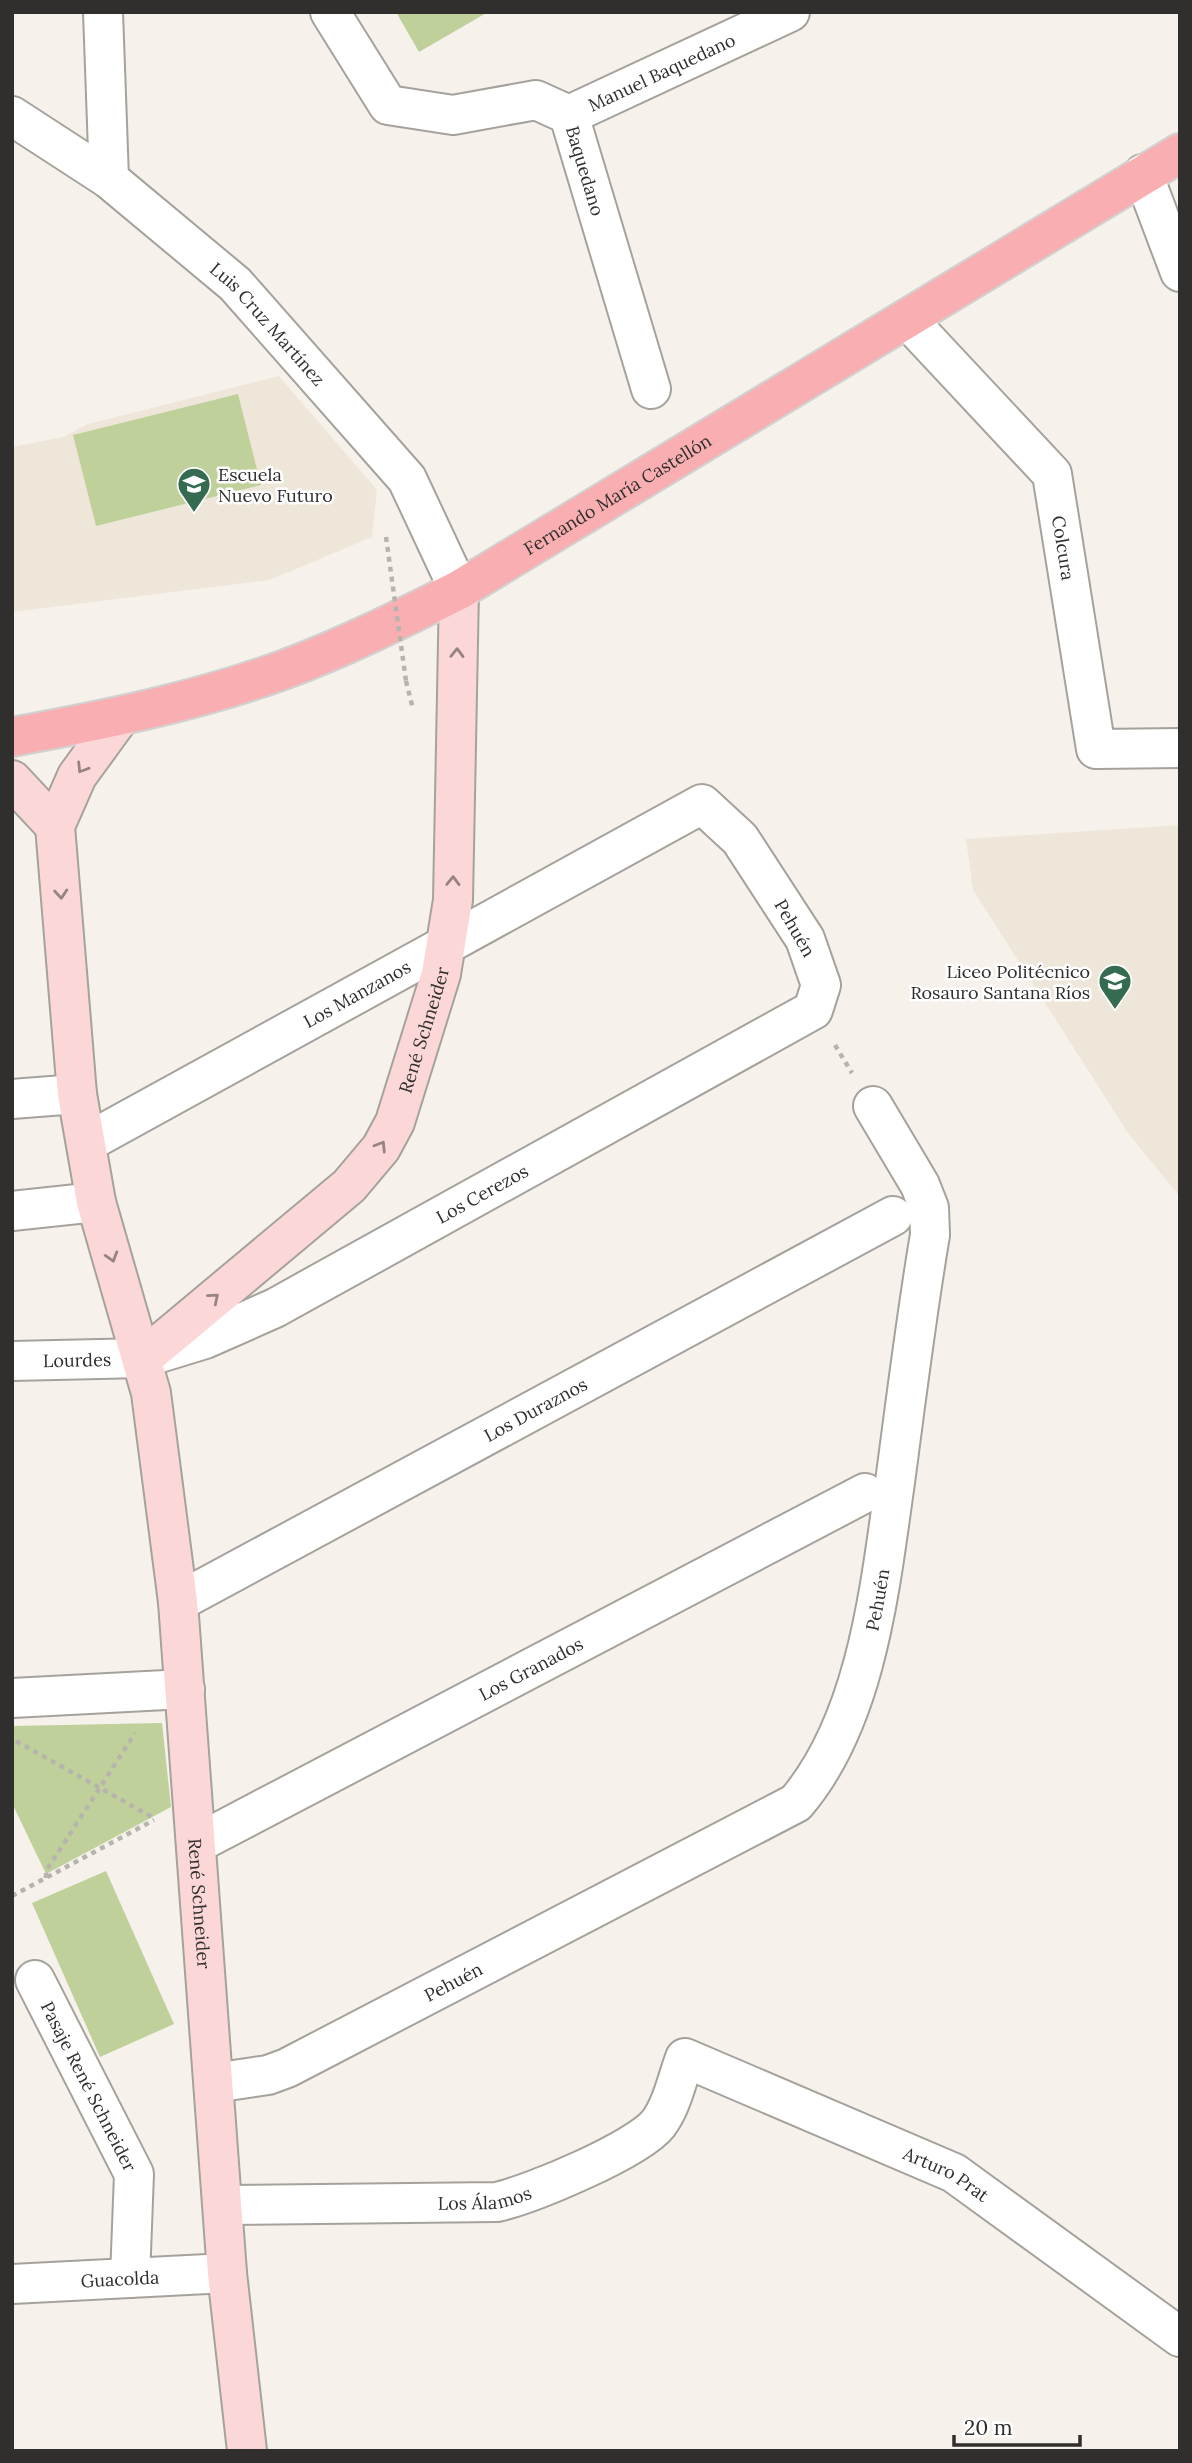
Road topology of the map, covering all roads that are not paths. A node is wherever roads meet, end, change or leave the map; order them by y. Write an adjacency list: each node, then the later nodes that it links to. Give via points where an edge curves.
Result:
1 (103, 12): 8 (street)
2 (330, 12): 4 (street, Baquedano, via 388,105 453,115 536,100)
3 (789, 12): 4 (street, Manuel Baquedano)
4 (569, 115): 11 (street, Baquedano)
5 (12, 116): 8 (street, Luis Cruz Martínez)
6 (1180, 152): 7 (main road, Fernando María Castellón)
7 (1143, 174): 9 (street); 10 (main road, Fernando María Castellón)
8 (109, 179): 12 (street, Luis Cruz Martínez, via 235,284 407,479)
9 (1180, 272)
10 (907, 319): 12 (main road, Fernando María Castellón); 15 (street, Colcura, via 1052,474 1096,749)
11 (651, 389)
12 (458, 590): 13 (main road, Fernando María Castellón, via 282,670); 19 (main road, René Schneider, one-way to 12, via 453,900)
13 (120, 717): 14 (main road, Fernando María Castellón); 18 (main road, René Schneider, one-way to 18, via 77,776)
14 (12, 737)
15 (1180, 748)
16 (12, 780): 18 (main road)
17 (702, 804): 19 (street, Los Manzanos); 20 (street, Pehuén, via 740,839 805,939 821,985)
18 (55, 826): 21 (main road, René Schneider, one-way to 21)
19 (448, 944): 24 (street, Los Manzanos); 28 (main road, René Schneider, one-way to 19, via 349,1186 381,1148 405,1095)
20 (813, 1010): 28 (street, Los Cerezos, via 275,1308 205,1339)
21 (77, 1094): 22 (street); 24 (main road, René Schneider)
22 (12, 1099)
23 (873, 1106): 37 (street, Pehuén, via 920,1185 929,1209 930,1235 875,1622 852,1697 814,1782 796,1803 287,2068)
24 (86, 1143): 25 (main road, René Schneider)
25 (96, 1202): 26 (street); 28 (main road, René Schneider, one-way to 28)
26 (12, 1210)
27 (893, 1216): 31 (street, Los Duraznos)
28 (143, 1358): 29 (street, Lourdes); 31 (main road, René Schneider)
29 (12, 1361)
30 (865, 1493): 34 (street, Los Granados)
31 (178, 1602): 32 (main road, René Schneider)
32 (167, 1690): 33 (street); 34 (main road, René Schneider)
33 (12, 1698)
34 (196, 1844): 37 (main road, René Schneider)
35 (35, 1980): 40 (street, Pasaje René Schneider, via 134,2174)
36 (685, 2058): 38 (street, Los Álamos, via 665,2113 647,2134 526,2196 497,2202); 42 (street, Arturo Prat, via 954,2173)
37 (214, 2083): 38 (main road, René Schneider)
38 (223, 2205): 39 (main road, René Schneider)
39 (227, 2273): 40 (street, Guacolda); 43 (main road, René Schneider)
40 (130, 2278): 41 (street, Guacolda)
41 (12, 2284)
42 (1180, 2337)
43 (247, 2451)

